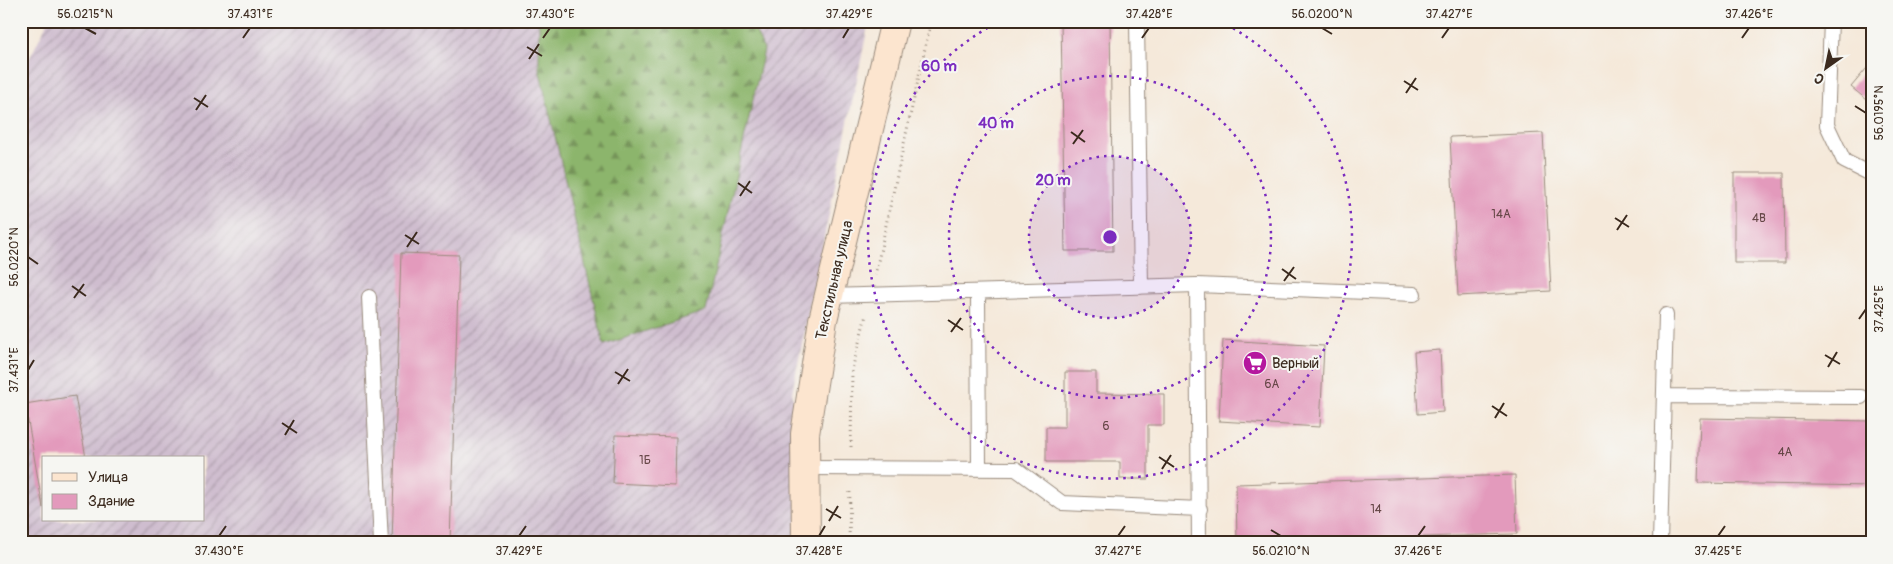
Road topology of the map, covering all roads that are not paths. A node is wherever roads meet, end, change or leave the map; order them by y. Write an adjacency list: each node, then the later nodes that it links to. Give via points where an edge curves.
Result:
1 (896, 21): 9 (main road, Текстильная улица)
2 (1137, 21): 6 (lane)
3 (1831, 21): 4 (lane, via 1827,125 1844,161)
4 (1872, 175)
5 (1197, 284): 6 (lane); 8 (lane); 16 (lane)
6 (1141, 287): 7 (lane)
7 (978, 292): 9 (lane); 15 (lane)
8 (1414, 294)
9 (829, 296): 14 (main road, Текстильная улица, via 805,434)
10 (369, 297): 17 (lane)
11 (1666, 315): 12 (lane)
12 (1664, 396): 13 (lane); 20 (lane)
13 (1862, 397)
14 (805, 468): 15 (lane); 18 (main road, Текстильная улица)
15 (979, 469): 16 (lane, via 1016,469 1062,503)
16 (1200, 509): 19 (lane)
17 (381, 543)
18 (806, 543)
19 (1199, 543)
20 (1660, 543)

